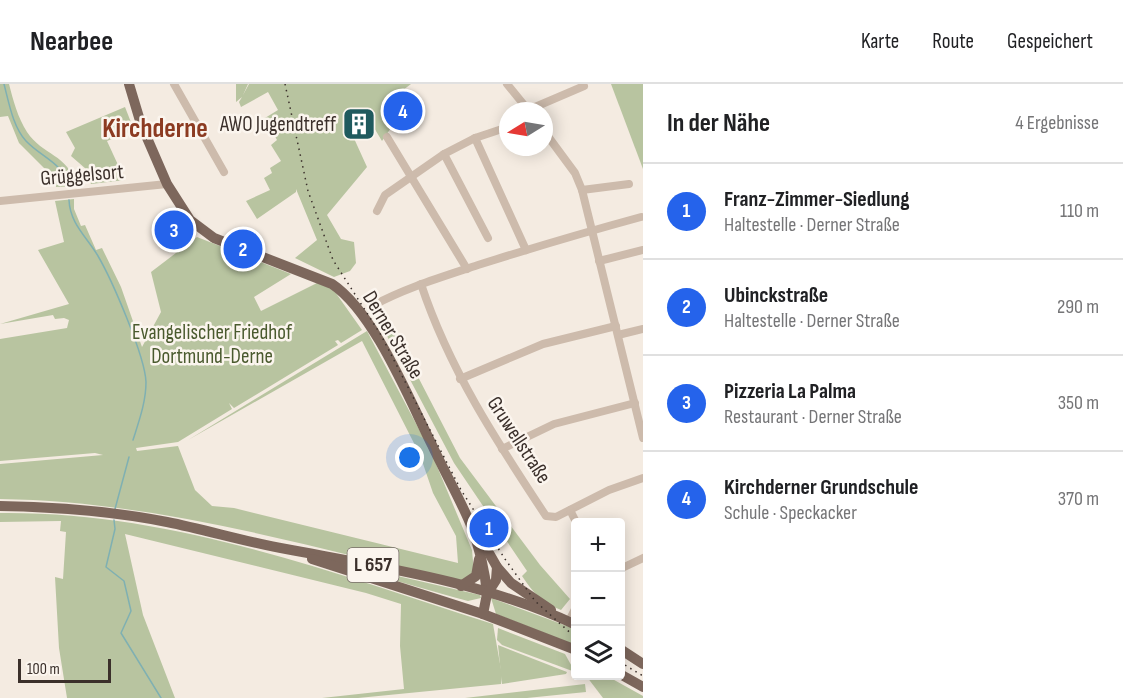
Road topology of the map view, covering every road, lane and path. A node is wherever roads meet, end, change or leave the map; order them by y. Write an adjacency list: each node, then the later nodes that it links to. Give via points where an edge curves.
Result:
1 (129, 84): 14 (main road, Derner Straße)
2 (174, 84): 12 (street)
3 (507, 84): 5 (street)
4 (584, 86): 6 (street)
5 (522, 102)
6 (549, 102)
7 (499, 130): 9 (street)
8 (387, 137): 13 (street)
9 (475, 138): 11 (street); 22 (street)
10 (553, 143): 16 (street, via 575,173)
11 (444, 154): 13 (street); 21 (street)
12 (224, 172)
13 (412, 177): 18 (street, via 385,195); 25 (street)
14 (167, 184): 17 (street, Grüggelsort); 38 (main road, Derner Straße, via 190,220 214,238 305,272 346,295 384,351)
15 (629, 184): 16 (street)
16 (582, 190): 20 (street)
17 (0, 201)
18 (377, 211)
19 (641, 218): 20 (street)
20 (592, 230): 22 (street); 24 (street)
21 (488, 238)
22 (526, 250): 25 (street)
23 (643, 250): 24 (street)
24 (599, 261): 29 (street)
25 (467, 269): 26 (street)
26 (421, 284): 27 (street); 30 (street, Gruwellstraße)
27 (372, 306)
28 (643, 329): 29 (street)
29 (617, 331): 30 (street, via 543,344); 31 (street)
30 (460, 379): 33 (street, Gruwellstraße)
31 (638, 409): 32 (street); 33 (street, via 554,424)
32 (643, 438)
33 (502, 449): 36 (street, Gruwellstraße, via 546,516 556,518)
34 (643, 478): 36 (street, Gruwellstraße)
35 (0, 506): 39 (main road, L 657, via 121,515)
36 (570, 510): 37 (street)
37 (574, 518)
38 (470, 524): 40 (main road, Derner Straße); 42 (main road)
39 (284, 549): 44 (main road, L 657); 46 (main road, L 657)
40 (480, 554): 44 (main road, via 476,576); 45 (main road, Derner Straße)
41 (643, 558): 43 (street)
42 (497, 567): 45 (main road, via 494,586); 47 (main road, via 518,590)
43 (625, 567)
44 (461, 586): 45 (main road, L 657)
45 (488, 594): 46 (main road); 48 (main road)
46 (483, 614): 49 (main road)
47 (571, 622)
48 (571, 623)
49 (571, 648)
50 (625, 652): 51 (main road)
51 (643, 664)
52 (625, 676): 53 (main road)
53 (643, 687)

